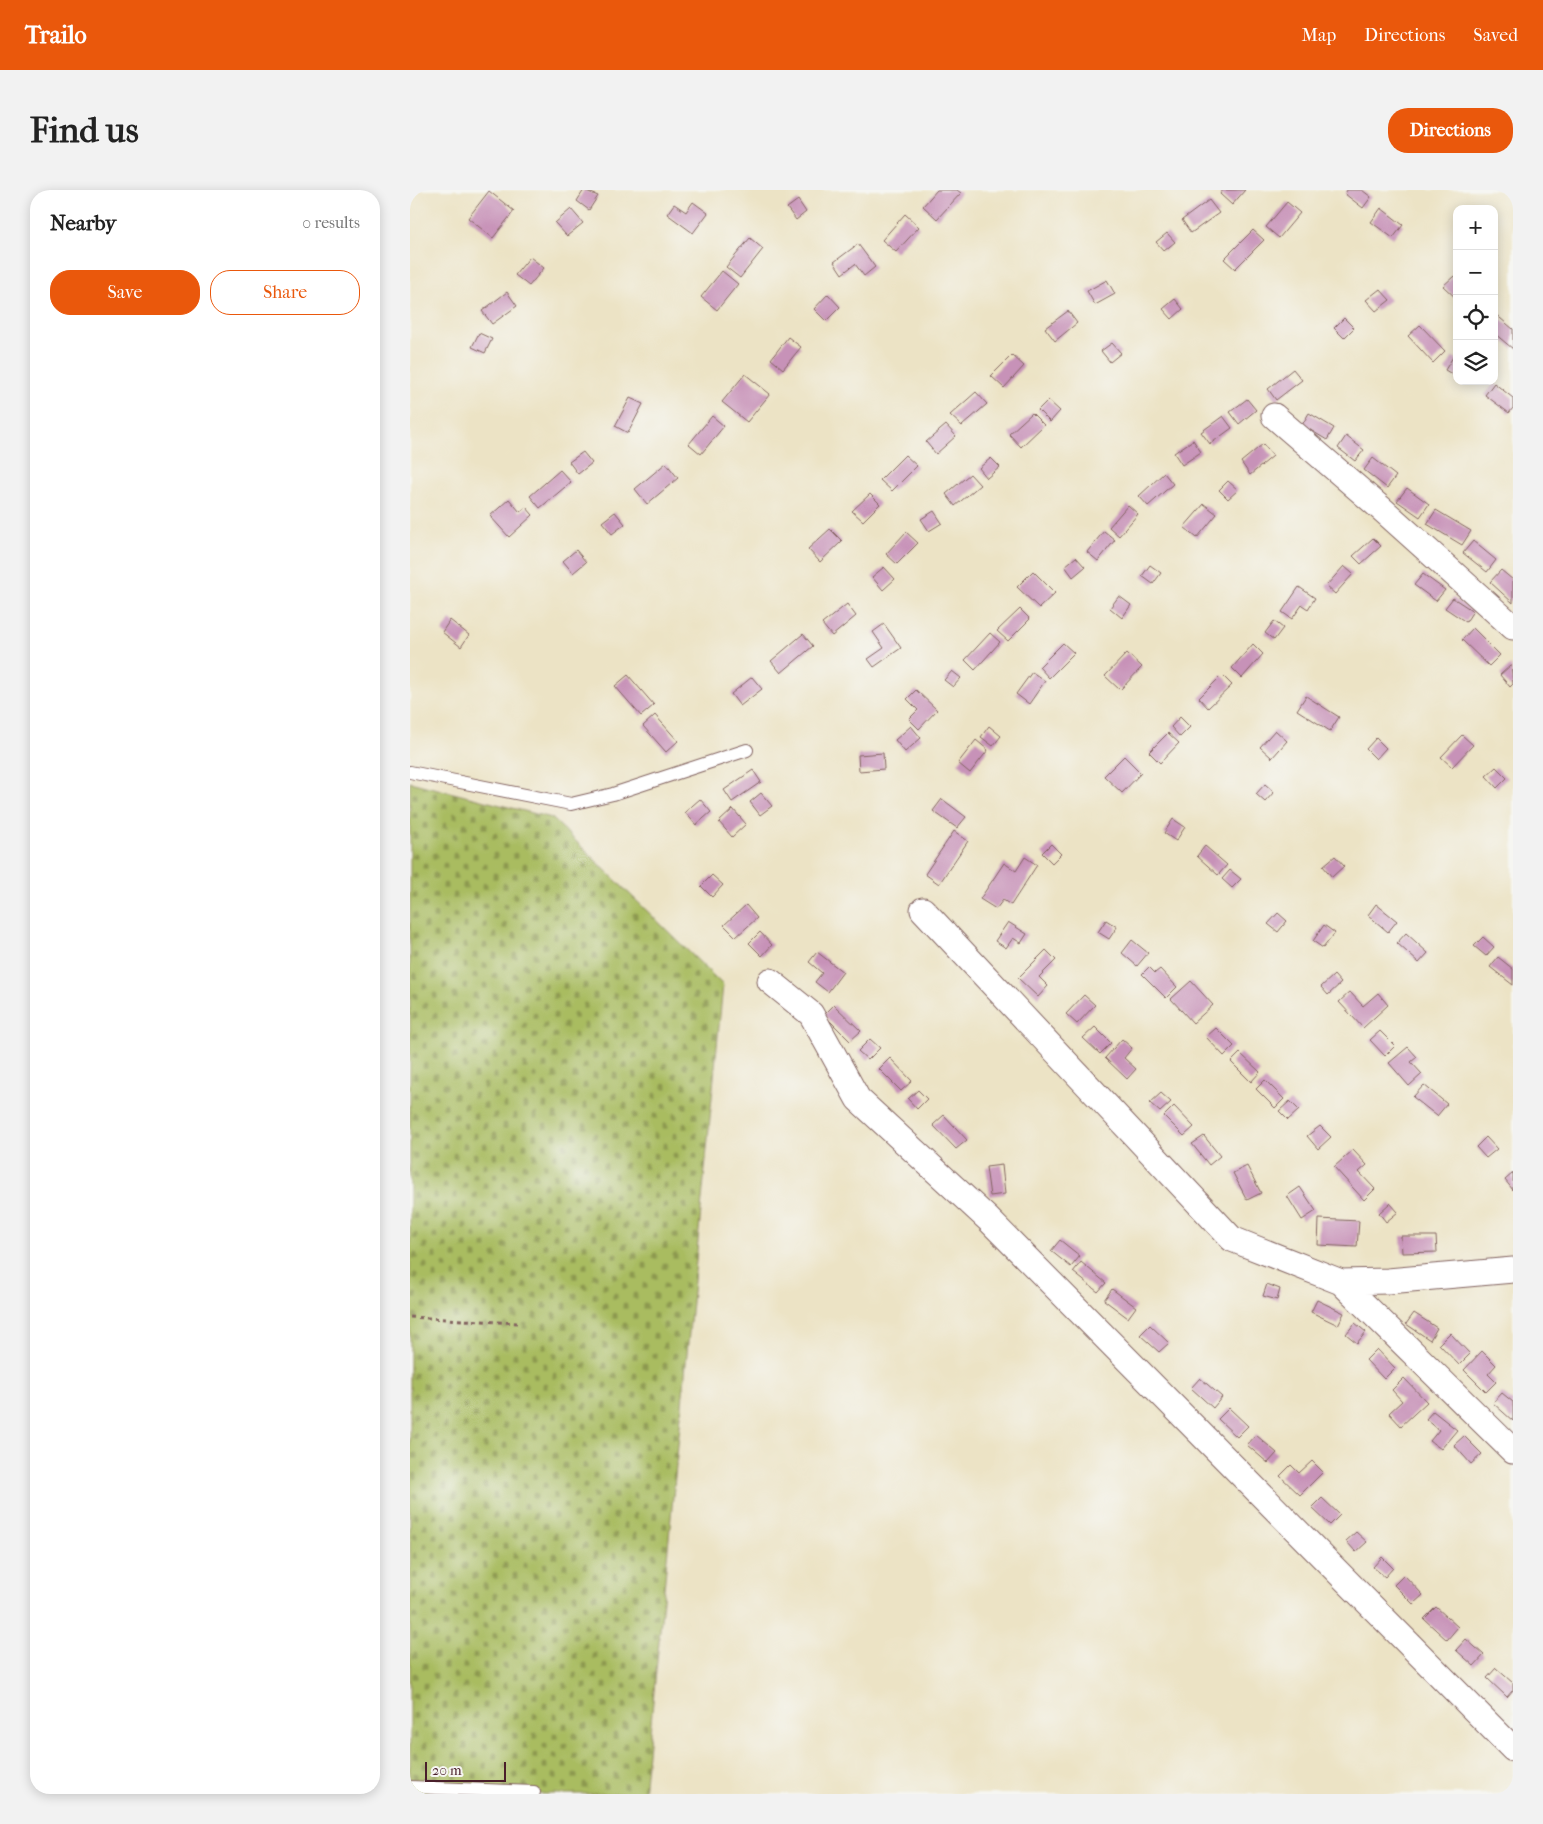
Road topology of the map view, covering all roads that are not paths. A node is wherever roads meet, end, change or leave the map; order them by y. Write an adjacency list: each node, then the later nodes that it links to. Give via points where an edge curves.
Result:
1 (1274, 416): 2 (street)
2 (1513, 628)
3 (747, 750): 4 (lane, via 613,794 571,804)
4 (410, 772)
5 (922, 910): 8 (street, via 1232,1238)
6 (770, 981): 10 (street, via 811,1014 858,1099 988,1219)
7 (1513, 1270): 8 (street)
8 (1342, 1282): 9 (street)
9 (1513, 1451)
10 (1513, 1749)
11 (410, 1787): 12 (lane)
12 (534, 1792)

